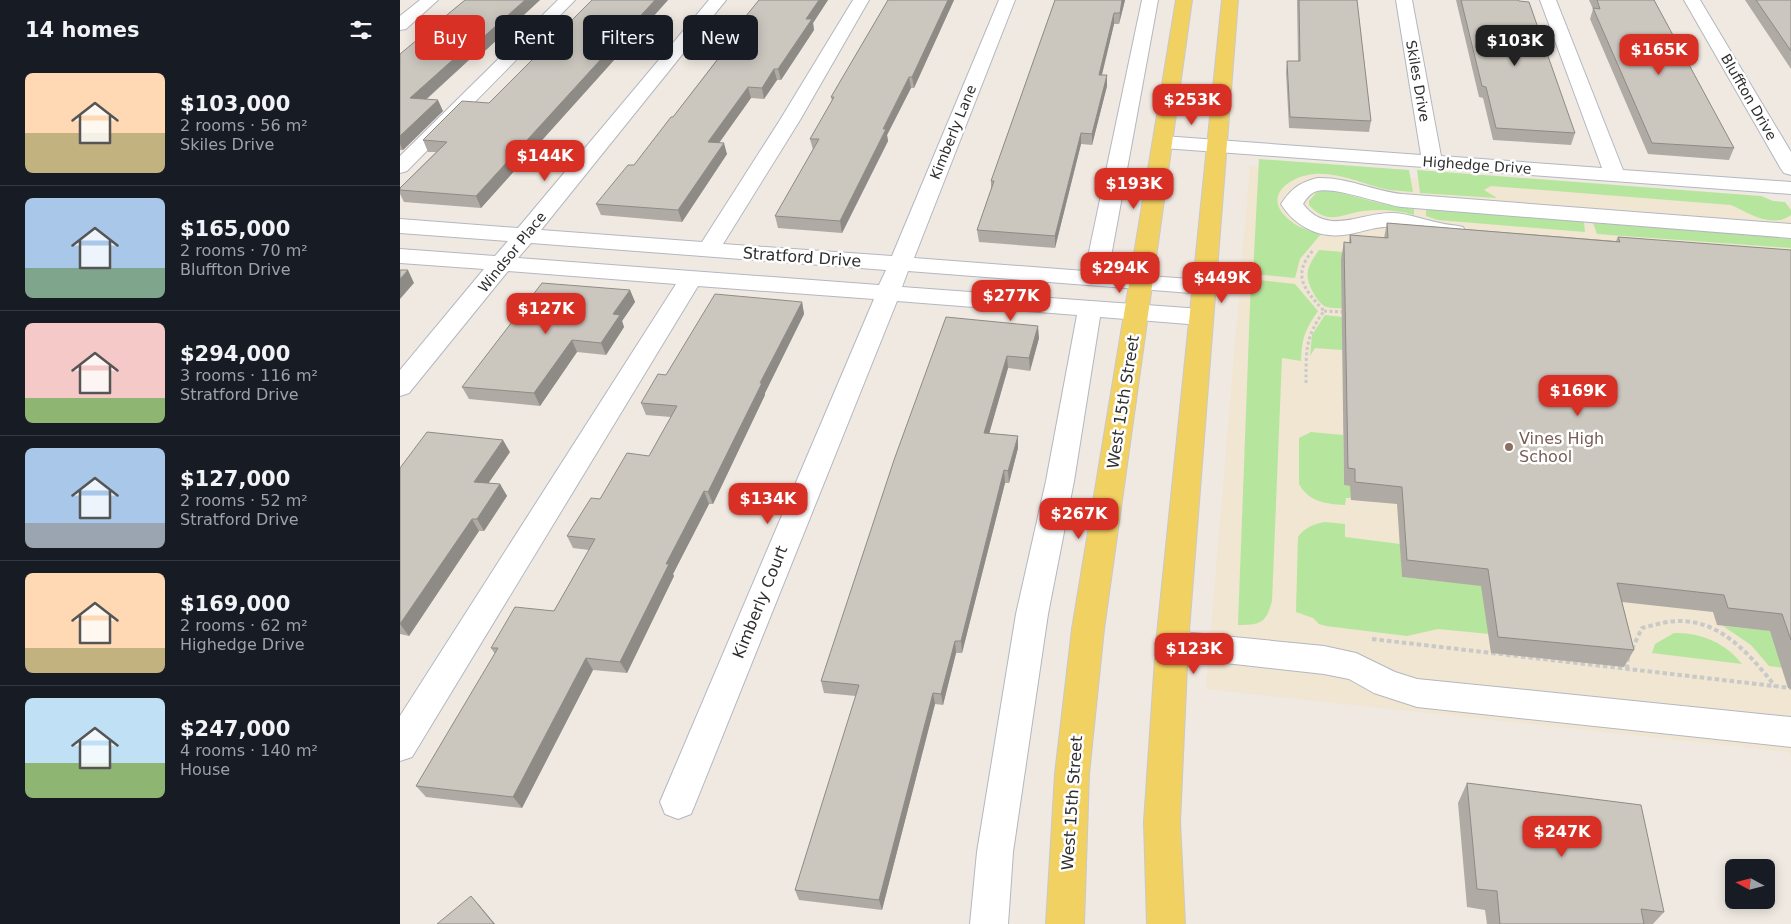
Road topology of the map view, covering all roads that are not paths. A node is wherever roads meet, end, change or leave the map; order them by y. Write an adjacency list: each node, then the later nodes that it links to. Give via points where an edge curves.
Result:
1 (430, 0): 12 (street)
2 (567, 0): 16 (street)
3 (718, 0): 23 (street, Windsor Place)
4 (861, 0): 24 (street)
5 (1007, 0): 27 (street, Kimberly Lane)
6 (1150, 0): 32 (street)
7 (1184, 0): 13 (main road, West 15th Street)
8 (1230, 0): 14 (main road)
9 (1404, 0): 15 (street, Skiles Drive)
10 (1548, 0): 18 (street)
11 (1692, 0): 17 (street, Bluffton Drive)
12 (400, 25)
13 (1163, 142): 14 (street, Highedge Drive); 29 (main road, West 15th Street)
14 (1218, 146): 15 (street, Highedge Drive); 30 (main road)
15 (1432, 162): 18 (street, Highedge Drive)
16 (400, 167)
17 (1791, 169)
18 (1615, 175): 19 (street, Highedge Drive)
19 (1791, 188)
20 (400, 226): 23 (street, Stratford Drive)
21 (1791, 231): 22 (street, via 1412,201 1324,184 1310,186 1297,194 1292,204 1297,213 1324,227 1352,228 1366,222 1397,220 1448,232)
22 (1478, 234)
23 (524, 235): 24 (street, Stratford Drive); 26 (street, Windsor Place)
24 (708, 250): 27 (street, Stratford Drive)
25 (400, 256): 26 (street, Stratford Drive)
26 (503, 263): 28 (street, Stratford Drive); 35 (street, Windsor Place)
27 (900, 264): 31 (street, Kimberly Court); 32 (street, Stratford Drive)
28 (692, 277): 31 (street, Stratford Drive); 38 (street)
29 (1142, 283): 30 (street, Stratford Drive); 32 (street, Stratford Drive); 33 (main road, West 15th Street)
30 (1204, 287): 34 (main road)
31 (888, 293): 32 (street, Stratford Drive); 39 (street, Kimberly Court)
32 (1092, 294): 33 (street, Stratford Drive); 40 (street, via 1060,481 1032,614 995,852)
33 (1137, 312): 34 (street, Stratford Drive); 41 (main road, West 15th Street, via 1088,629 1072,774)
34 (1201, 317): 36 (main road)
35 (400, 387)
36 (1172, 644): 37 (street, via 1324,660 1356,667 1386,683 1417,693); 42 (main road, via 1162,822)
37 (1791, 732)
38 (400, 746)
39 (678, 802)
40 (989, 924)
41 (1065, 924)
42 (1166, 924)

